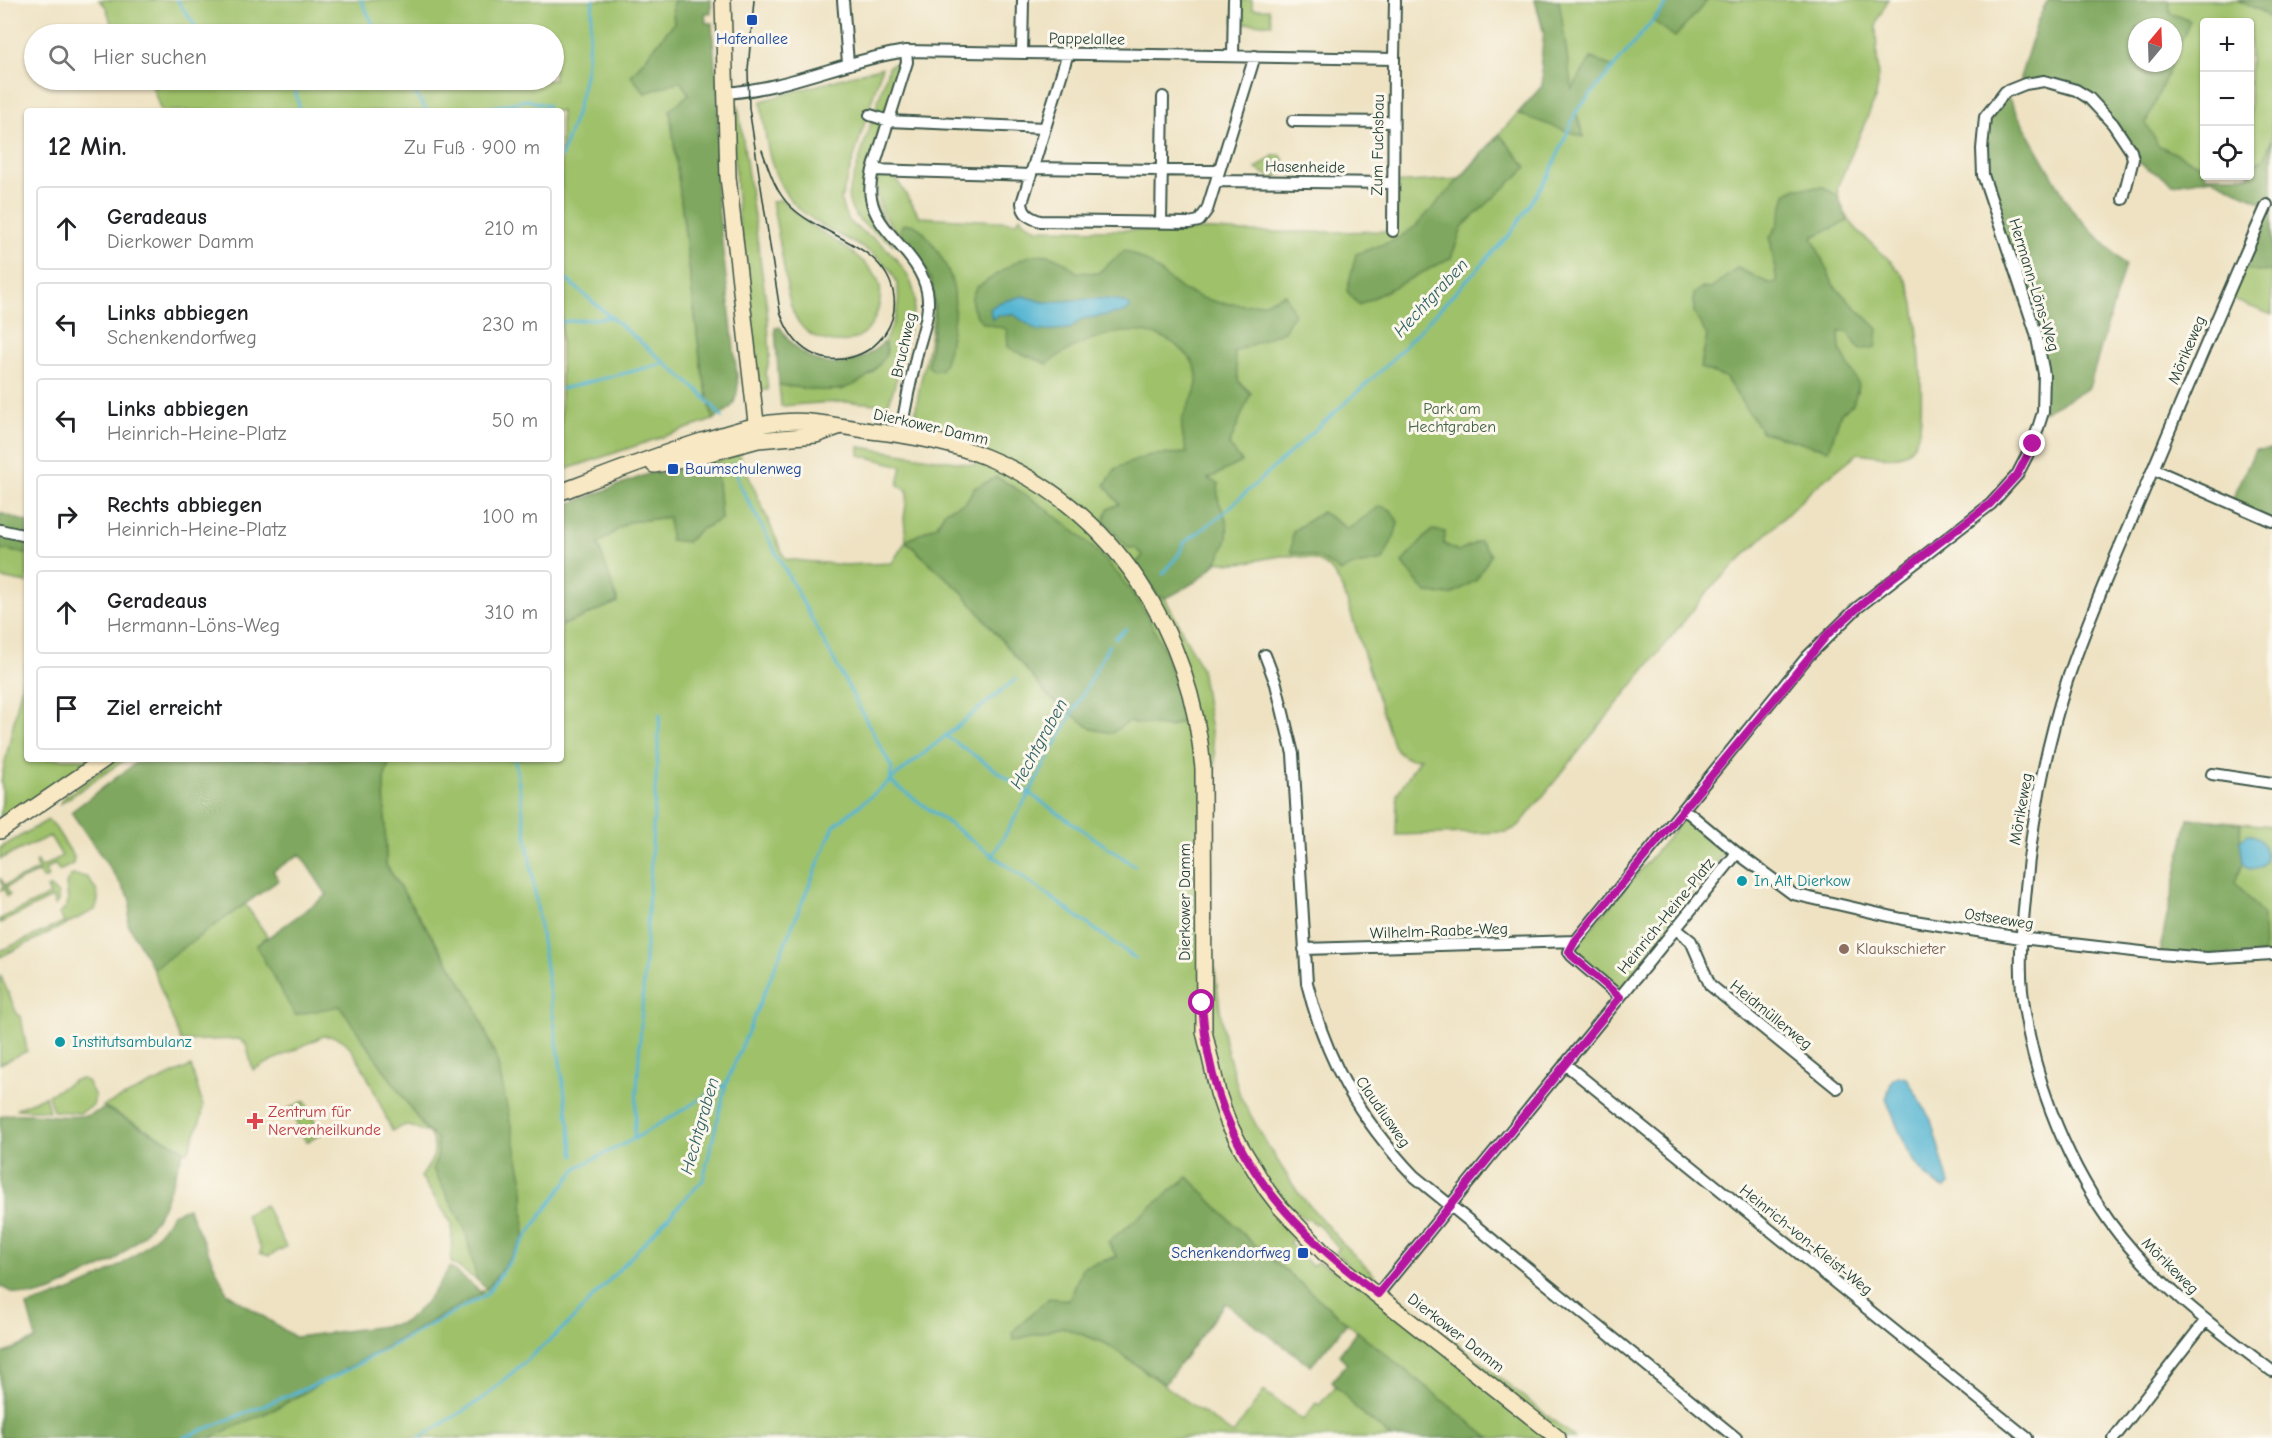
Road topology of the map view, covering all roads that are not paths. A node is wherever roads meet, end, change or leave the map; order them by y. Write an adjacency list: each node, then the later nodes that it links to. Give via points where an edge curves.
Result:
1 (723, 0): 13 (street)
2 (843, 0): 12 (street)
3 (1023, 0): 7 (street)
4 (1234, 0): 9 (street)
5 (1395, 0): 11 (street)
6 (906, 51): 7 (street, Pappelallee); 12 (street, Pappelallee); 17 (street, Bruchweg)
7 (1022, 52): 8 (street, Pappelallee)
8 (1068, 53): 9 (street, Pappelallee); 19 (street)
9 (1233, 56): 10 (street, Pappelallee)
10 (1255, 56): 11 (street, Pappelallee); 23 (street)
11 (1394, 59): 18 (street, Zum Fuchsbau)
12 (848, 63): 13 (street, Pappelallee, via 754,90)
13 (725, 93): 29 (street, via 728,177)
14 (1163, 97): 21 (street)
15 (870, 115): 17 (street)
16 (1293, 120): 18 (street)
17 (889, 121): 19 (street); 20 (street, Bruchweg)
18 (1393, 122): 24 (street, Zum Fuchsbau)
19 (1045, 128): 22 (street)
20 (873, 170): 22 (street); 30 (street, Bruchweg, via 870,197 875,211 918,267 927,292 927,317)
21 (1161, 170): 22 (street, Hasenheide); 23 (street, Hasenheide); 27 (street)
22 (1032, 172): 27 (street, via 1022,209 1033,219)
23 (1218, 176): 24 (street, Hasenheide); 27 (street, via 1207,210 1199,221)
24 (1393, 183): 28 (street, Zum Fuchsbau)
25 (2123, 199): 40 (street, Hermann-Löns-Weg, via 2133,159 2131,151 2089,98 2044,81 2025,84 2005,92 1985,117 1983,175 2036,333 2044,374 2043,412 2033,444 2017,475 1990,504 1885,584 1828,634)
26 (2267, 205): 31 (street, Mörikeweg)
27 (1161, 223)
28 (1393, 231)
29 (757, 433): 30 (street, Dierkower Damm, via 816,435 838,427); 32 (street, Dierkower Damm, via 688,459 624,469)
30 (900, 435): 52 (street, Dierkower Damm, via 984,456 1056,496 1114,548 1161,618 1186,678 1200,733 1202,1003 1218,1093 1228,1122 1267,1191 1326,1254)
31 (2153, 469): 33 (street); 44 (street, Mörikeweg, via 2098,598 2059,707 2034,816)
32 (564, 491)
33 (2272, 521)
34 (0, 530): 35 (street)
35 (24, 535)
36 (1265, 655): 46 (street, Claudiusweg, via 1293,754)
37 (101, 762): 41 (street)
38 (2212, 774): 39 (street)
39 (2272, 783)
40 (1684, 809): 42 (street, Heinrich-Heine-Platz); 45 (street)
41 (0, 831)
42 (1737, 853): 43 (street, Heinrich-Heine-Platz); 44 (street, Ostseeweg, via 1784,888 1806,898 1902,919)
43 (1676, 929): 48 (street, Heinrich-Heine-Platz); 50 (street, Heidmüllerweg, via 1691,941 1710,985)
44 (2021, 938): 47 (street, Ostseeweg, via 2195,957); 53 (street, Mörikeweg, via 2027,1027 2037,1070 2070,1154 2109,1221 2144,1264)
45 (1575, 941): 46 (street, Wilhelm-Raabe-Weg); 48 (street, Heinrich-Heine-Platz, via 1569,952 1572,956)
46 (1304, 949): 51 (street, Claudiusweg, via 1315,1015 1326,1047 1358,1108 1386,1146)
47 (2272, 954)
48 (1620, 997): 49 (street)
49 (1565, 1064): 51 (street); 57 (street, Heinrich-von-Kleist-Weg)
50 (1837, 1088)
51 (1450, 1207): 52 (street); 56 (street, Claudiusweg)
52 (1378, 1294): 55 (street, Dierkower Damm)
53 (2206, 1320): 54 (street, Mörikeweg); 58 (street)
54 (2272, 1371)
55 (1558, 1438)
56 (1736, 1438)
57 (2027, 1438)
58 (2114, 1438)

